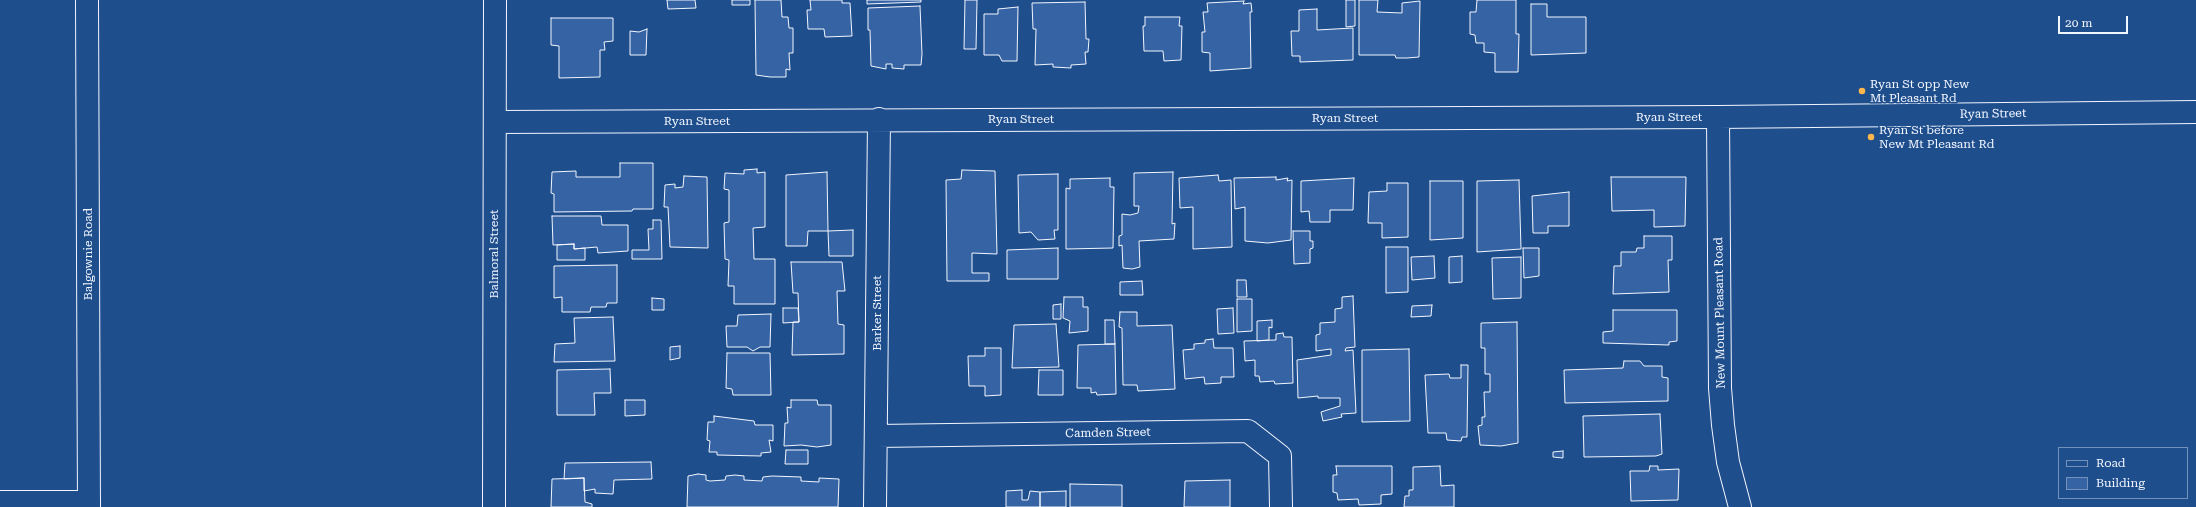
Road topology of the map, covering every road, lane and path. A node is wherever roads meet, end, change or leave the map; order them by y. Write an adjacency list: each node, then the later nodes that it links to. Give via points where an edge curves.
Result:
1 (87, 0): 9 (street, Balgownie Road)
2 (495, 0): 6 (street, Balmoral Street)
3 (2196, 112): 4 (street, Ryan Street)
4 (1718, 117): 5 (street, Ryan Street); 13 (street, New Mount Pleasant Road, via 1721,395 1728,462)
5 (879, 119): 6 (street, Ryan Street); 7 (street, Barker Street)
6 (495, 122): 10 (street, Balmoral Street)
7 (876, 436): 11 (street, Barker Street); 12 (street, Camden Street, via 1248,431 1280,456)
8 (0, 502): 9 (street)
9 (89, 504)
10 (494, 507)
11 (875, 507)
12 (1281, 507)
13 (1740, 507)

